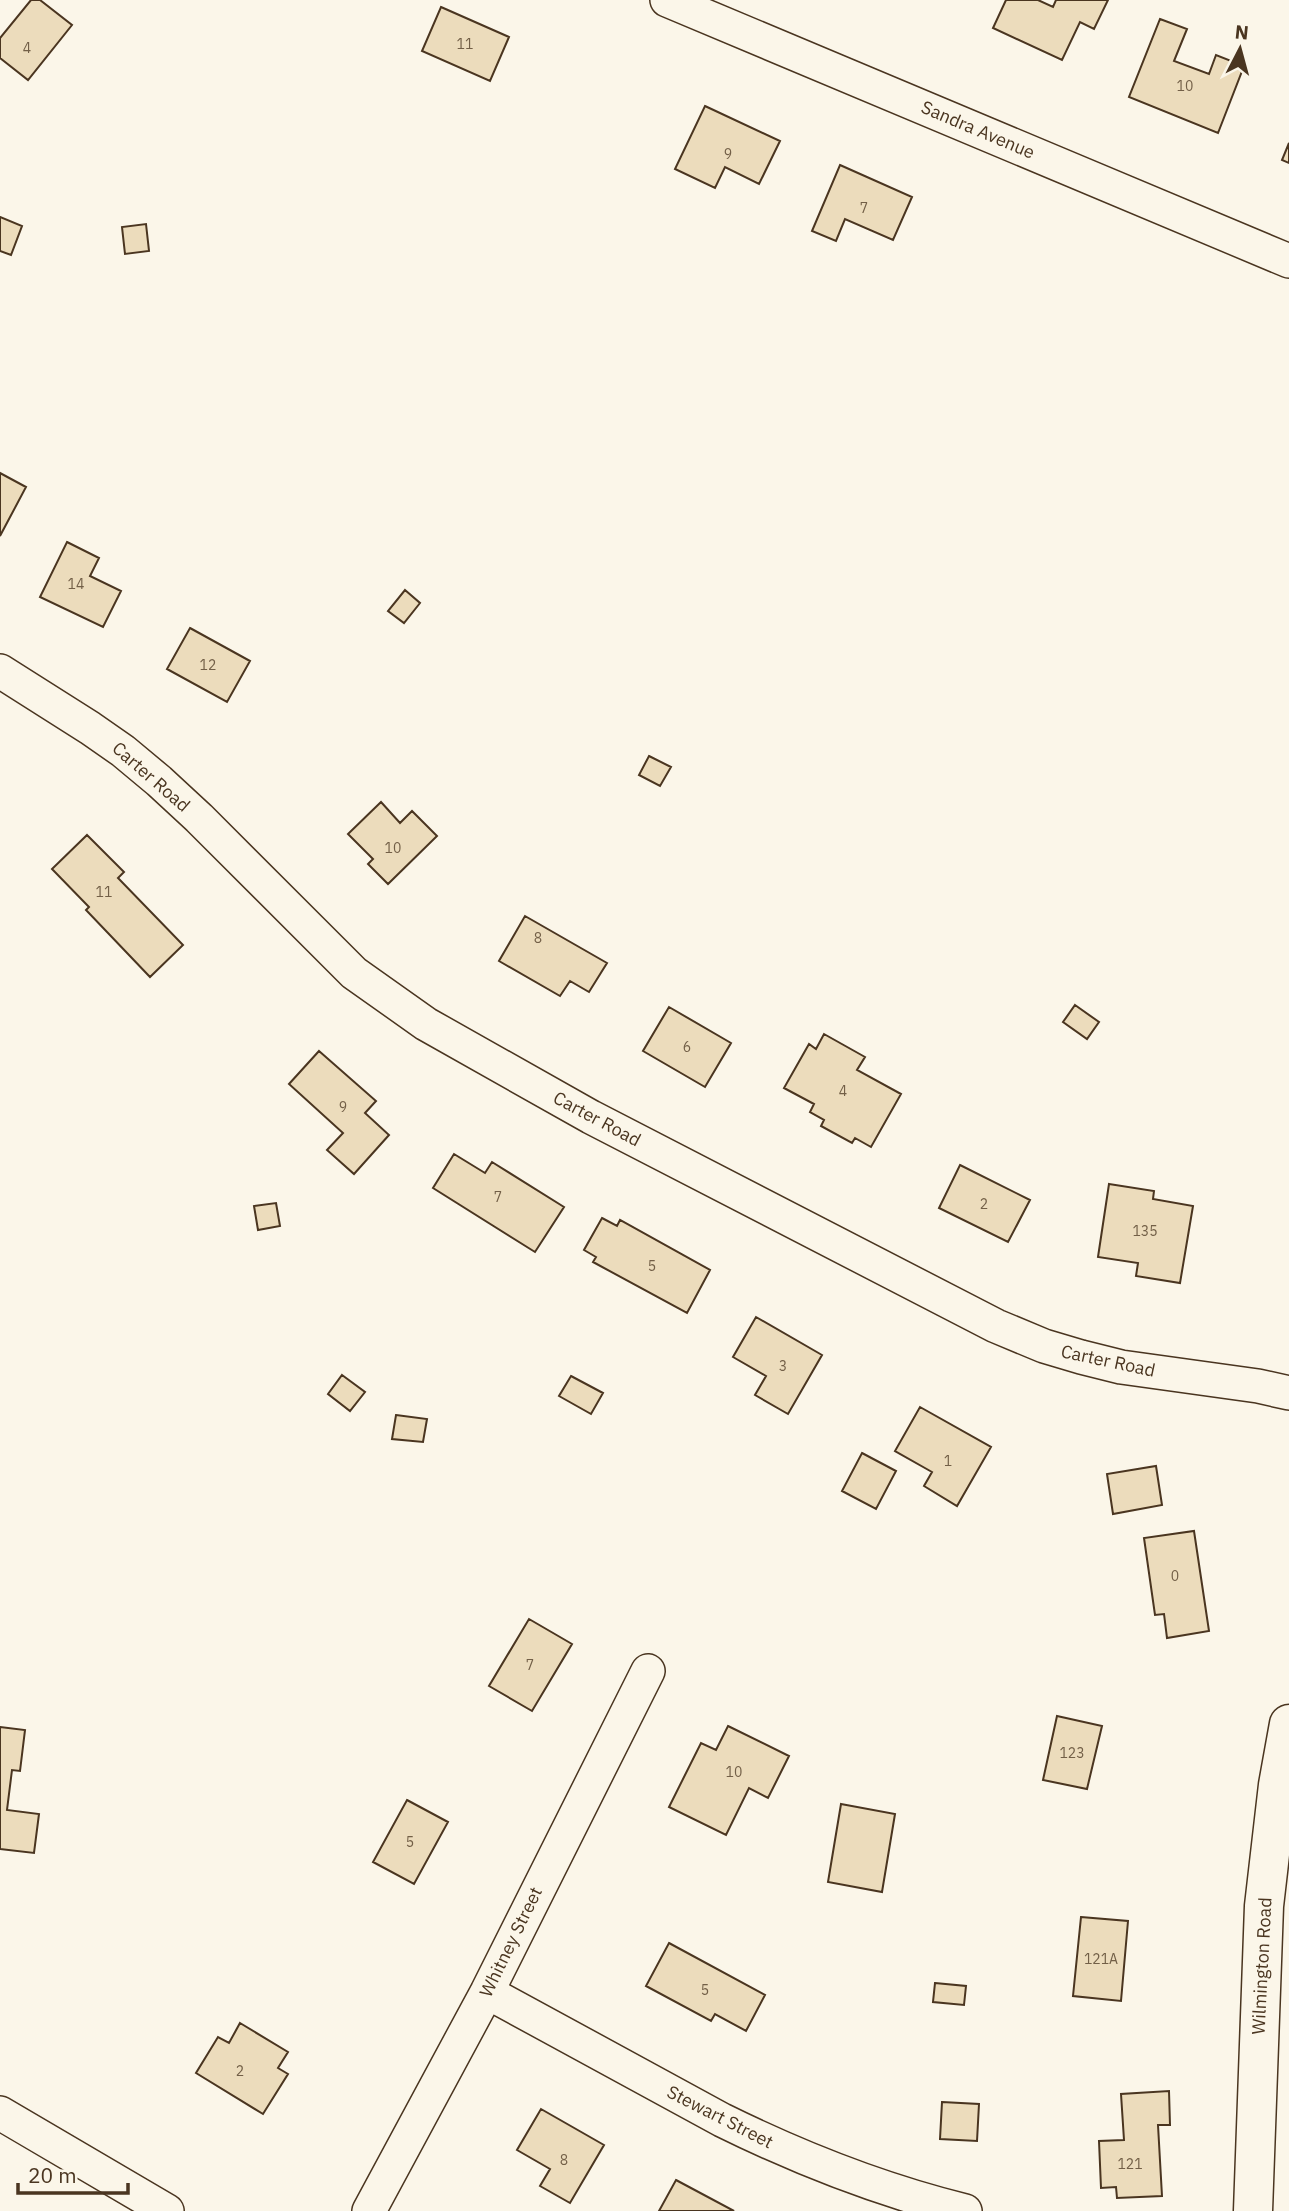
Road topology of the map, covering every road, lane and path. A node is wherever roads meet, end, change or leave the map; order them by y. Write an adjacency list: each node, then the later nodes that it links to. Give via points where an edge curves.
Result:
1 (667, 0): 2 (street, Sandra Avenue)
2 (1289, 261)
3 (0, 671): 4 (street, Carter Road, via 90,728 150,774 370,986 426,1024 591,1117 960,1308 1044,1346 1121,1367)
4 (1289, 1393)
5 (648, 1671): 7 (street, Whitney Street)
6 (1289, 1724): 12 (main road, Wilmington Road, via 1264,1906)
7 (487, 1992): 10 (street, Whitney Street); 11 (street, Stewart Street, via 771,2144 873,2185)
8 (0, 2112): 9 (street)
9 (167, 2211)
10 (369, 2211)
11 (965, 2211)
12 (1252, 2211)

